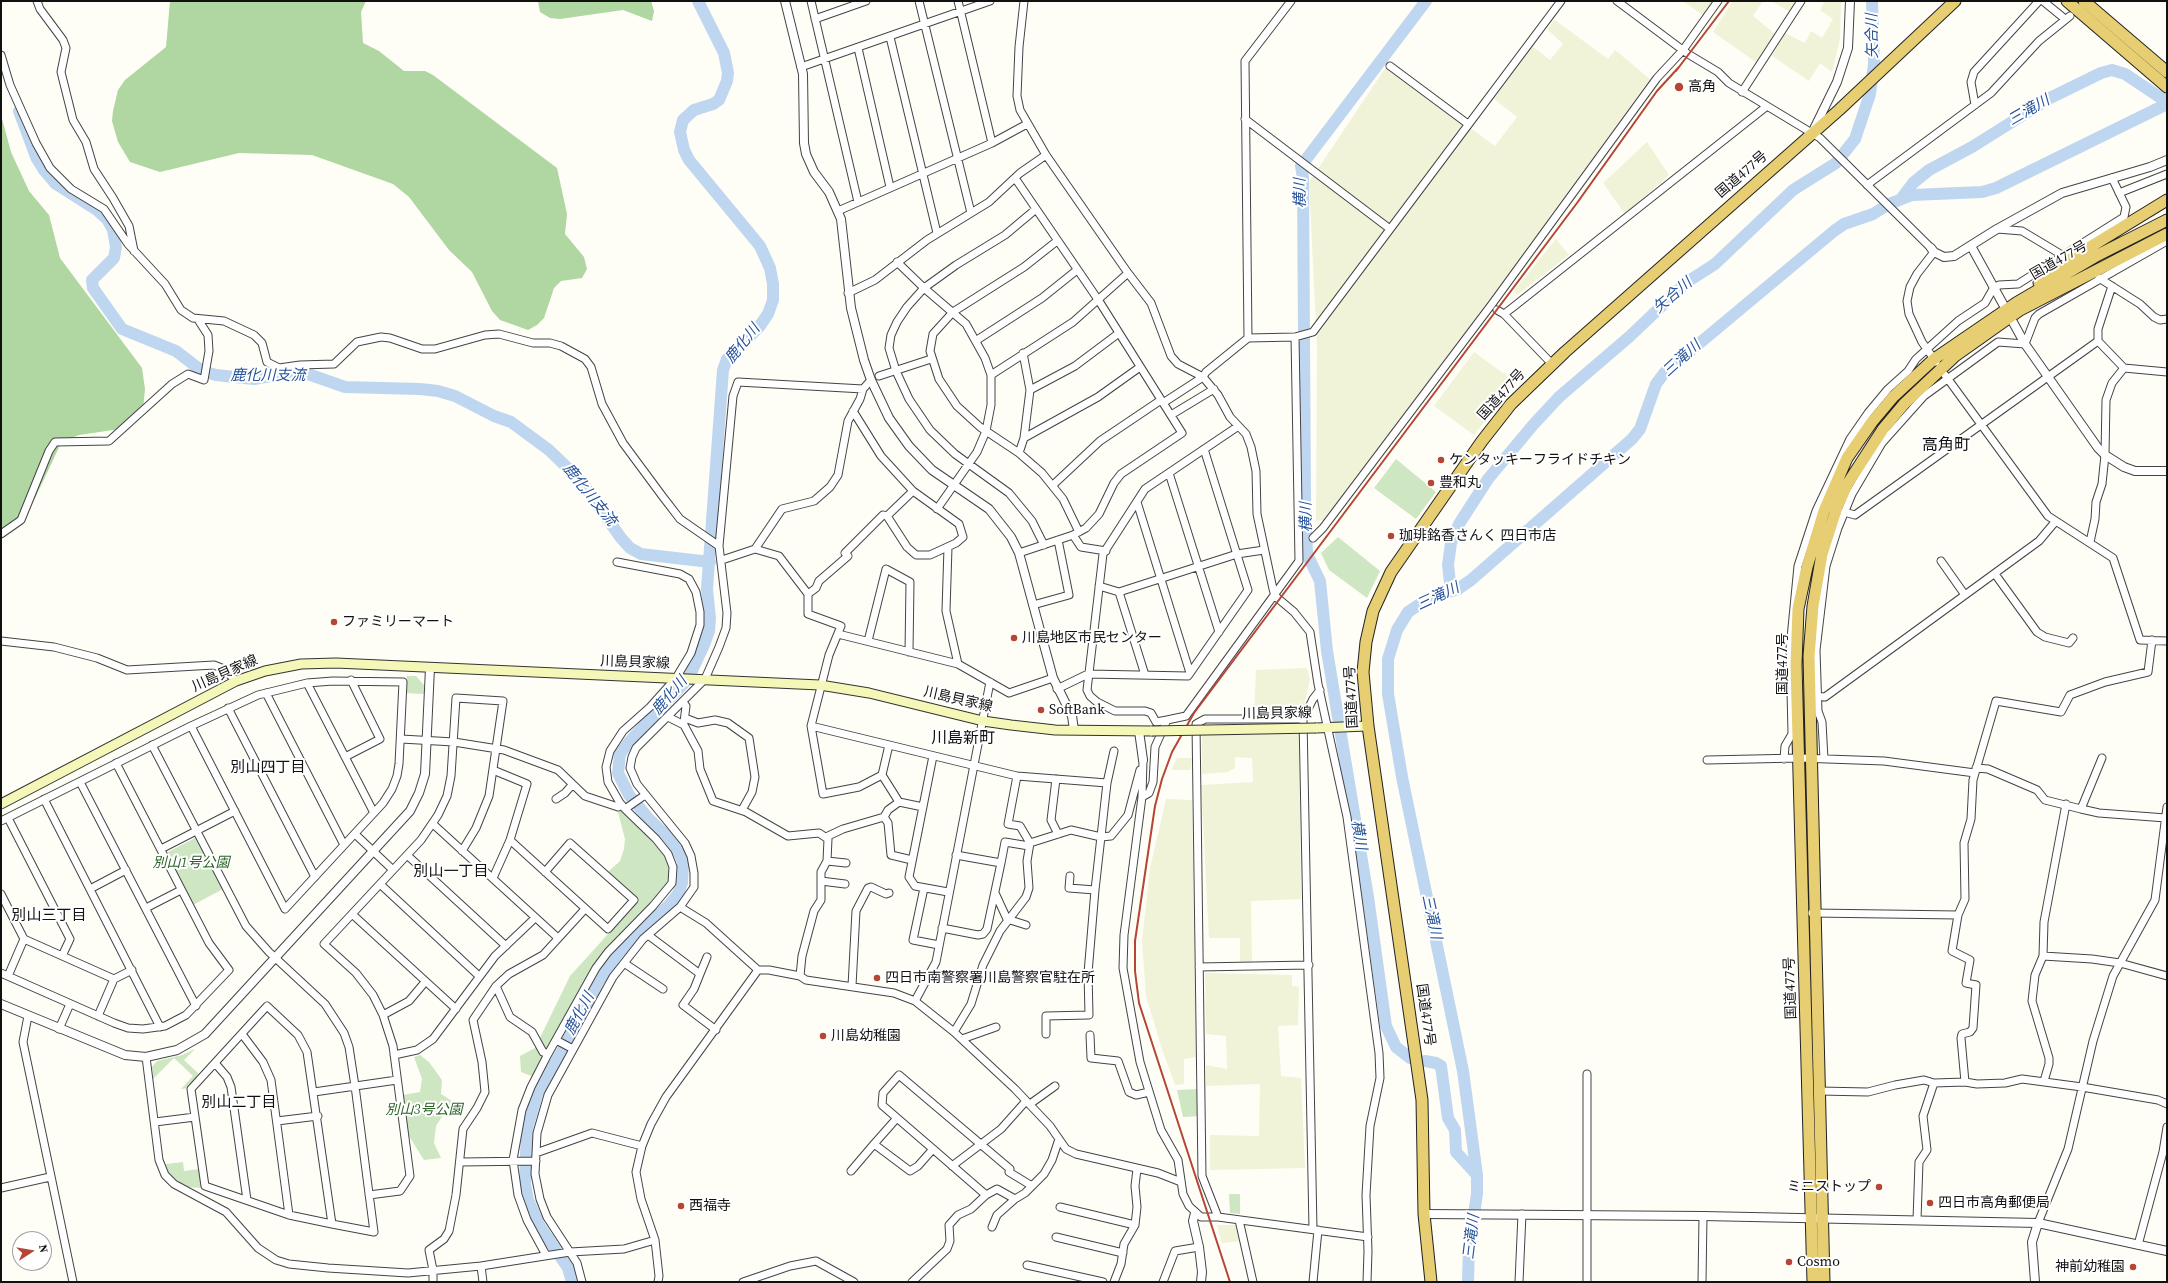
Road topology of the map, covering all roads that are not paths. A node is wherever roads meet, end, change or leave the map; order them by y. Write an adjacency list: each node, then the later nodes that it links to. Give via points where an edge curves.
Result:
1 (37, 1): 67 (street, via 63,40 66,48 61,72 73,120 86,142 94,169 129,226)
2 (785, 1): 32 (street)
3 (811, 1): 23 (street)
4 (866, 1): 21 (street)
5 (919, 1): 24 (street)
6 (958, 1): 22 (street)
7 (990, 1): 22 (street)
8 (1024, 1): 39 (street, via 1017,96)
9 (1291, 1): 38 (street, via 1245,61)
10 (1561, 1): 40 (street)
11 (1617, 1): 27 (street)
12 (1718, 1): 27 (street)
13 (1801, 1): 35 (street)
14 (1850, 1): 41 (street, via 1848,48)
15 (1945, 1): 29 (highway, 国道477号)
16 (1955, 1): 29 (highway, 国道477号)
17 (2039, 1): 36 (street, via 1974,72 1971,82)
18 (2043, 1): 36 (street, via 2068,18 2039,41 1991,92)
19 (2067, 1): 34 (highway)
20 (2084, 1): 33 (highway)
21 (848, 4): 23 (street)
22 (961, 11): 24 (street); 42 (street)
23 (815, 19): 30 (street)
24 (926, 24): 25 (street); 44 (street)
25 (890, 37): 26 (street); 46 (street)
26 (858, 48): 30 (street); 51 (street)
27 (1683, 50): 35 (street, via 1718,72); 131 (street, via 1657,78 1487,311 1324,528)
28 (1, 55): 67 (street, via 10,85 50,168 70,189 104,209)
29 (1895, 56): 41 (highway, 国道477号)
30 (824, 59): 32 (street); 54 (street)
31 (1390, 66): 40 (street)
32 (801, 67): 56 (street, via 806,154)
33 (2167, 72)
34 (2167, 87)
35 (1742, 92): 37 (street)
36 (1975, 105): 50 (street)
37 (1767, 106): 41 (street); 81 (street)
38 (1245, 119): 59 (street); 87 (street)
39 (1027, 124): 42 (street); 43 (street)
40 (1468, 124): 59 (street)
41 (1816, 136): 50 (street); 95 (highway, 国道477号)
42 (992, 143): 44 (street)
43 (1046, 155): 48 (street); 71 (street)
44 (958, 157): 46 (street); 57 (street)
45 (2167, 160): 49 (street)
46 (923, 173): 51 (street); 61 (street)
47 (2167, 174): 52 (street)
48 (1015, 178): 55 (street); 57 (street, via 989,202)
49 (2112, 178): 52 (street); 60 (street, via 2062,193)
50 (1867, 186): 66 (street)
51 (890, 187): 54 (street)
52 (2119, 193): 68 (street, via 2126,207 2124,217)
53 (2167, 200): 78 (highway, via 2059,266)
54 (858, 202): 56 (street)
55 (1036, 209): 63 (street); 74 (street, via 1005,235)
56 (838, 211): 76 (street, via 844,239)
57 (971, 213): 61 (street)
58 (2167, 220): 78 (highway, 国道477号, via 2098,255)
59 (1390, 228): 86 (street, via 1313,332)
60 (1997, 229): 65 (street); 68 (street, via 2022,231)
61 (937, 233): 69 (street)
62 (2167, 234): 82 (highway, 国道477号, via 2020,310)
63 (1057, 241): 70 (street); 80 (street, via 1024,267)
64 (2167, 241): 72 (street)
65 (1971, 246): 66 (street, via 1954,256 1944,257); 75 (street)
66 (1932, 250): 91 (street, via 1910,288 1907,301 1909,314)
67 (134, 251): 84 (street, via 165,284 181,310)
68 (2062, 255): 75 (street, via 2018,284 1999,285)
69 (897, 262): 74 (street); 76 (street, via 875,280)
70 (1078, 270): 77 (street); 88 (street, via 1051,292)
71 (1128, 273): 77 (street); 102 (street, via 1151,303 1171,356 1178,364)
72 (2099, 278): 73 (street); 90 (street, via 2039,314)
73 (2112, 286): 83 (street, via 2154,317 2160,320); 89 (street, via 2098,329)
74 (924, 288): 80 (street); 98 (street, via 907,307 891,335 889,348)
75 (1993, 289): 82 (street); 91 (street, via 1985,303 1958,321)
76 (848, 293): 103 (street, via 858,340)
77 (1099, 301): 85 (street); 92 (street, via 1073,322)
78 (2016, 303): 82 (highway, 国道477号)
79 (1497, 310): 81 (street)
80 (953, 312): 88 (street, via 966,324); 93 (street, via 933,334 930,345)
81 (1504, 314): 95 (street)
82 (2007, 314): 90 (street); 94 (highway, 国道477号); 101 (highway, 国道477号, via 1955,356)
83 (2167, 319)
84 (199, 320): 129 (street, via 208,335 204,380 188,374 172,384 109,441 55,442 49,450 21,520); 135 (street, via 224,321 254,335 262,343 267,362 279,368 334,364 357,342 380,337 422,349 435,349 485,335 499,334 533,343 561,346 585,359 591,367 602,404 623,443 680,519)
85 (1119, 333): 96 (street); 107 (street, via 1074,366)
86 (1295, 337): 87 (street); 152 (street, via 1299,561)
87 (1248, 338): 102 (street)
88 (977, 340): 100 (street)
89 (2098, 341): 97 (street); 104 (street)
90 (2025, 344): 101 (street, via 1998,342); 104 (street)
91 (1927, 348): 94 (street); 202 (street, via 1908,371 1888,389 1850,439 1816,511 1798,566 1792,606 1792,734 1785,746)
92 (1023, 353): 100 (street); 107 (street)
93 (932, 359): 98 (street); 113 (street, via 948,396)
94 (1934, 359): 101 (street); 203 (highway, 国道477号, via 1893,397 1872,422 1847,458 1824,511 1807,566 1798,609 1796,665)
95 (1552, 364): 188 (highway, 国道477号, via 1511,404 1482,441 1391,572 1373,611 1366,642 1364,672)
96 (1140, 367): 108 (street); 114 (street, via 1098,397)
97 (2124, 368): 99 (street); 117 (street, via 2112,383 2106,400)
98 (896, 371): 103 (street); 118 (street, via 909,399 930,430)
99 (2167, 372)
100 (990, 374): 113 (street, via 991,405)
101 (1944, 374): 111 (street); 126 (street, via 1882,443); 178 (highway, 国道477号, via 1904,404 1883,429 1848,482 1837,507 1822,554 1812,606 1809,656)
102 (1203, 377): 106 (street); 108 (street)
103 (875, 378): 105 (street); 122 (street, via 889,418 909,446 932,470)
104 (2048, 378): 111 (street); 117 (street)
105 (863, 389): 109 (street); 135 (street, via 738,382 733,396)
106 (1214, 389): 110 (street); 112 (street)
107 (1030, 390): 114 (street)
108 (1162, 402): 110 (street); 121 (street, via 1100,441)
109 (853, 411): 123 (street, via 880,456); 137 (street, via 846,429 835,481 814,501 782,509)
110 (1171, 415): 130 (street, via 1182,433 1121,474 1099,514 1086,528)
111 (1982, 426): 126 (street, via 1855,515); 128 (street, via 2041,508)
112 (1237, 427): 115 (street); 139 (street, via 1246,434 1256,471 1257,514)
113 (986, 431): 116 (street); 118 (street)
114 (1024, 438): 116 (street)
115 (1204, 449): 120 (street); 141 (street)
116 (1019, 453): 121 (street)
117 (2105, 455): 119 (street, via 2135,471); 133 (street)
118 (969, 464): 122 (street); 134 (street, via 1016,499 1032,521)
119 (2167, 470)
120 (1169, 473): 124 (street, via 1145,489); 145 (street)
121 (1053, 485): 130 (street, via 1068,508)
122 (954, 486): 125 (street); 140 (street, via 994,514 1009,533)
123 (913, 491): 125 (street); 127 (street)
124 (1137, 502): 138 (street); 147 (street)
125 (937, 509): 136 (street, via 959,524 963,530 963,536)
126 (1844, 512): 178 (street, via 1830,553 1823,586)
127 (887, 516): 136 (street, via 912,553 925,556); 150 (street, via 883,515 857,540 845,553 848,556)
128 (2055, 522): 133 (street); 146 (street, via 2039,541)
129 (1, 534)
130 (1076, 534): 132 (street); 138 (street, via 1081,547)
131 (1313, 538)
132 (1058, 540): 134 (street); 153 (street, via 1069,596)
133 (2090, 542): 157 (street, via 2113,558 2140,640)
134 (1044, 545): 140 (street)
135 (719, 546): 142 (street)
136 (948, 547): 162 (street, via 946,611)
137 (755, 549): 142 (street); 150 (street, via 779,556)
138 (1106, 550): 148 (street, via 1103,554)
139 (1264, 550): 141 (street); 152 (street)
140 (1019, 553): 153 (street)
141 (1237, 554): 145 (street); 154 (street, via 1248,590)
142 (722, 560): 169 (street, via 726,628)
143 (1941, 561): 151 (street)
144 (617, 562): 167 (street, via 680,574 689,579 696,592 700,625 692,653)
145 (1199, 566): 147 (street); 154 (street)
146 (1995, 574): 151 (street); 156 (street, via 2037,632 2045,637 2069,643)
147 (1160, 578): 149 (street); 164 (street)
148 (1099, 586): 149 (street); 165 (street)
149 (1119, 592): 166 (street)
150 (808, 594): 155 (street, via 808,614 841,626)
151 (1965, 595): 178 (street, via 1825,697)
152 (1275, 596): 176 (street, via 1294,612 1310,632); 183 (street, via 1186,716)
153 (1033, 605): 168 (street)
154 (1219, 632): 164 (street)
155 (838, 634): 159 (street); 174 (street)
156 (2073, 638)
157 (2152, 640): 160 (street); 210 (street, via 2148,672 2105,682 2070,695 2061,712 1996,701)
158 (1, 641): 171 (street, via 54,647 97,658 127,670 214,665 224,669)
159 (868, 641): 161 (street); 161 (street, via 886,569 910,582)
160 (2167, 641)
161 (909, 652): 162 (street)
162 (958, 664): 172 (street)
163 (430, 668): 167 (main road, 川島貝家線); 171 (main road, 川島貝家線, via 336,663 301,664 266,671); 193 (street)
164 (1190, 673): 166 (street, via 1188,676)
165 (1088, 674): 166 (street); 175 (street); 183 (street, via 1087,690 1090,696 1106,707 1115,711 1145,711 1151,713 1156,722)
166 (1145, 675)
167 (676, 678): 169 (main road, 川島貝家線); 224 (street, via 613,744 607,773 612,791)
168 (1053, 678): 172 (street, via 1009,693); 175 (street)
169 (704, 679): 174 (main road, 川島貝家線); 179 (street)
170 (351, 680): 173 (street); 192 (street, via 403,682); 200 (street, via 380,739)
171 (236, 681): 222 (main road, 川島貝家線)
172 (990, 682): 184 (street)
173 (307, 683): 177 (street); 200 (street)
174 (820, 685): 184 (main road, 川島貝家線, via 869,693); 187 (street)
175 (1057, 689): 190 (street, via 1072,716)
176 (1320, 690): 182 (street); 189 (street)
177 (266, 693): 180 (street); 242 (street)
178 (1814, 696): 203 (highway, 国道477号); 204 (street)
179 (683, 702): 181 (street); 185 (street, via 686,706)
180 (228, 708): 186 (street); 256 (street)
181 (668, 717): 185 (street); 217 (street, via 636,748 632,757 630,768)
182 (1303, 719): 290 (street); 291 (street, via 1205,719 1196,724)
183 (1167, 720): 218 (street, via 1155,747 1153,782 1149,793)
184 (983, 721): 190 (main road, 川島貝家線); 208 (street)
185 (684, 722): 229 (street, via 698,751 700,769 713,801); 229 (street, via 715,720 728,723 749,738 755,777 752,792)
186 (191, 726): 195 (street); 228 (street)
187 (811, 726): 196 (street); 211 (street, via 821,795 858,787)
188 (1368, 726): 189 (main road, 川島貝家線); 368 (highway, 国道477号, via 1422,1100)
189 (1329, 727): 191 (main road, 川島貝家線, bridge); 383 (street, via 1347,817 1379,1053 1380,1078 1370,1126 1366,1195)
190 (1074, 730): 191 (main road, 川島貝家線)
191 (1139, 731): 205 (street)
192 (401, 739): 193 (street); 230 (street, via 397,776 386,799)
193 (427, 741): 194 (street); 244 (street, via 424,780 417,798 405,818)
194 (454, 742): 197 (street); 197 (street, via 456,698 503,701); 234 (street, via 450,784)
195 (152, 745): 207 (street); 235 (street)
196 (889, 745): 199 (street); 211 (street)
197 (495, 749): 209 (street); 216 (street, via 558,770)
198 (1114, 751): 215 (street)
199 (933, 756): 208 (street); 225 (street)
200 (345, 757): 230 (street)
201 (2102, 758): 227 (street)
202 (1784, 759): 203 (street); 206 (street)
203 (1805, 759): 204 (street); 272 (highway, 国道477号)
204 (1824, 759): 210 (street, via 1907,762)
205 (1143, 760): 218 (street); 239 (street, via 1128,815 1111,836)
206 (1706, 760)
207 (116, 763): 214 (street); 243 (street)
208 (974, 766): 212 (street); 247 (street)
209 (493, 770): 240 (street, via 527,784); 245 (street, via 489,796 483,812)
210 (1976, 771): 223 (street, via 1988,769 2036,790 2045,800); 274 (street, via 1971,819 1964,843 1965,899)
211 (882, 775): 221 (street)
212 (1017, 776): 213 (street); 241 (street, via 1008,824 1020,826)
213 (1056, 779): 215 (street); 237 (street, via 1051,820)
214 (80, 782): 220 (street); 252 (street)
215 (1107, 783): 239 (street)
216 (572, 785): 219 (street); 224 (street, via 586,796)
217 (643, 796): 224 (street); 270 (street, via 685,843 691,856 694,887)
218 (1142, 797): 337 (street, via 1123,949 1133,1028)
219 (556, 799)
220 (44, 800): 233 (street); 262 (street)
221 (899, 802): 225 (street); 231 (street, via 888,810)
222 (1, 804)
223 (2066, 804): 227 (street); 285 (street, via 2044,922)
224 (625, 807): 321 (street, via 668,854 673,867 672,883 596,968)
225 (923, 807): 248 (street)
226 (2167, 807): 232 (street)
227 (2081, 809): 232 (street, via 2099,813)
228 (235, 810): 235 (street); 256 (street, via 285,909)
229 (742, 810): 238 (street, via 788,836 817,833)
230 (374, 814): 236 (street)
231 (884, 817): 238 (street, via 843,829); 248 (street, via 888,823 891,855)
232 (2166, 818): 289 (street, via 2155,900)
233 (4, 820): 284 (street, via 70,939)
234 (432, 824): 245 (street); 246 (street)
235 (197, 830): 243 (street); 287 (street, via 246,926)
236 (354, 834): 242 (street); 244 (street)
237 (1058, 834): 239 (street, via 1074,830); 241 (street)
238 (826, 837): 249 (street)
239 (1101, 837): 264 (street)
240 (510, 840): 254 (street); 257 (street)
241 (1030, 844): 251 (street, via 1005,842); 276 (street, via 1027,861 1028,892)
242 (344, 845): 256 (street)
243 (161, 849): 263 (street)
244 (373, 851): 253 (street); 287 (street)
245 (462, 851): 257 (street)
246 (407, 855): 253 (street); 283 (street)
247 (956, 855): 251 (street); 265 (street)
248 (912, 860): 261 (street, via 909,877 915,886)
249 (826, 861): 250 (street); 258 (street, via 821,872)
250 (846, 863)
251 (1001, 863): 267 (street)
252 (126, 870): 262 (street); 269 (street)
253 (393, 870): 259 (street)
254 (545, 872): 271 (street); 271 (street, via 570,843 634,900 608,929)
255 (1070, 876): 264 (street, via 1069,888)
256 (315, 877)
257 (493, 878): 275 (street)
258 (821, 881): 260 (street); 297 (street, via 821,900 814,911 802,956)
259 (380, 884): 273 (street); 296 (street)
260 (845, 884)
261 (924, 888): 265 (street); 282 (street, via 913,940)
262 (90, 889): 292 (street)
263 (181, 890): 269 (street); 307 (street, via 209,943 229,970)
264 (1095, 890): 318 (street, via 1088,973 1088,1015 1046,1016)
265 (948, 892): 278 (street)
266 (889, 893): 302 (street, via 886,894 872,886 868,888 856,911)
267 (995, 893): 276 (street); 278 (street, via 987,929 983,934)
268 (1, 894): 281 (street)
269 (146, 908): 307 (street)
270 (680, 908): 279 (street); 293 (street, via 710,926)
271 (585, 909): 280 (street)
272 (1809, 913): 274 (street); 335 (highway, 国道477号); 374 (highway, 国道477号)
273 (352, 914): 300 (street); 309 (street, via 323,944 361,979)
274 (1958, 914): 330 (street, via 1952,951 1970,960 1966,983 1976,985 1973,1028 1970,1032 1962,1034 1961,1038)
275 (535, 918): 280 (street); 283 (street)
276 (1007, 919): 277 (street); 316 (street, via 983,965 970,1004)
277 (1026, 925)
278 (942, 928): 282 (street)
279 (648, 935): 288 (street); 294 (street)
280 (558, 938): 301 (street, via 543,955 509,974)
281 (24, 939): 284 (street); 295 (street)
282 (939, 945): 304 (street, via 936,962)
283 (506, 946): 296 (street)
284 (62, 956): 299 (street)
285 (2043, 956): 289 (street); 329 (street, via 2035,975 2032,1001 2050,1064)
286 (707, 957): 294 (street)
287 (275, 958): 325 (street, via 205,1034 177,1050); 332 (street, via 325,1004 335,1017 347,1039)
288 (624, 963): 303 (street); 322 (street, via 602,994)
289 (2120, 963): 298 (street); 334 (street, via 2113,976 2093,1041)
290 (1309, 965): 291 (street); 381 (street)
291 (1199, 967): 373 (street, via 1202,1176)
292 (132, 970): 299 (street); 312 (street)
293 (758, 970): 297 (street); 315 (street)
294 (700, 974): 315 (street, via 683,1005)
295 (5, 975): 306 (street)
296 (479, 976): 308 (street)
297 (800, 976): 302 (street, via 806,980)
298 (2167, 976)
299 (114, 979): 311 (street)
300 (425, 982): 308 (street); 309 (street, via 409,1001)
301 (496, 986): 323 (street, via 510,1017 532,1032 543,1052); 354 (street, via 473,1020 485,1092 463,1129)
302 (852, 986): 304 (street, via 894,993)
303 (663, 988)
304 (915, 1001): 316 (street)
305 (1, 1004): 310 (street)
306 (70, 1004): 311 (street); 314 (street)
307 (196, 1006): 312 (street, via 172,1023)
308 (456, 1009): 324 (street, via 428,1043 417,1050)
309 (384, 1015): 324 (street)
310 (28, 1016): 314 (street); 358 (street, via 23,1042)
311 (98, 1016): 312 (street, via 136,1029)
312 (160, 1027)
313 (996, 1027): 320 (street)
314 (59, 1028): 325 (street, via 117,1054)
315 (716, 1030): 349 (street, via 666,1097)
316 (954, 1032): 320 (street)
317 (242, 1034): 326 (street); 336 (street, via 267,1005 304,1044); 343 (street, via 267,1068)
318 (1046, 1034)
319 (1090, 1035): 337 (street, via 1091,1058 1118,1061 1129,1092 1136,1095)
320 (962, 1039): 338 (street)
321 (557, 1040): 322 (street); 323 (street)
322 (572, 1048): 351 (street, via 541,1113)
323 (548, 1054): 352 (street, via 522,1110)
324 (394, 1055): 328 (street)
325 (146, 1056): 344 (street)
326 (215, 1063): 341 (street, via 191,1089); 365 (street, via 227,1077 231,1087)
327 (1587, 1074): 371 (street)
328 (397, 1080): 332 (street); 362 (street, via 410,1176 400,1191)
329 (2044, 1081): 330 (street, via 2022,1079 2005,1083); 334 (street)
330 (1965, 1082): 331 (street)
331 (1934, 1083): 335 (street, via 1924,1080 1868,1092); 376 (street, via 1923,1116 1926,1150 1919,1162)
332 (355, 1086): 336 (street); 362 (street)
333 (1056, 1086): 338 (street)
334 (2082, 1087): 339 (street, via 2158,1100); 377 (street, via 2068,1149)
335 (1819, 1091): 374 (highway, 国道477号)
336 (314, 1092): 340 (street)
337 (1149, 1092): 359 (street, via 1161,1130 1178,1160)
338 (1028, 1102): 346 (street); 348 (street, via 1001,1129)
339 (2167, 1104)
340 (318, 1116): 343 (street); 378 (street)
341 (195, 1117): 344 (street); 365 (street, via 205,1186)
342 (897, 1118): 347 (street); 348 (street, via 882,1106 882,1093 898,1076); 350 (street)
343 (277, 1121): 369 (street)
344 (155, 1122): 393 (street, via 159,1160 165,1175 174,1184 226,1212 258,1248 276,1260 328,1268 408,1273)
345 (2167, 1127): 385 (street, via 2163,1152)
346 (1059, 1139): 356 (street, via 1066,1149 1076,1154); 360 (street, via 1044,1174)
347 (874, 1144): 350 (street, via 910,1171); 357 (street)
348 (980, 1144): 355 (street); 360 (street, via 1008,1167 1009,1172)
349 (642, 1146): 351 (street, via 592,1133); 384 (street, via 636,1172 641,1199)
350 (933, 1149): 355 (street)
351 (536, 1153): 353 (street)
352 (514, 1160): 353 (street); 354 (street); 390 (street, via 518,1195 527,1220)
353 (534, 1161): 387 (street, via 540,1199 547,1217)
354 (461, 1162): 393 (street, via 449,1231 444,1239 429,1250)
355 (952, 1166): 363 (street)
356 (1137, 1169): 359 (street); 379 (street)
357 (851, 1171)
358 (50, 1177): 361 (street); 394 (street)
359 (1181, 1182): 367 (street, via 1183,1194)
360 (1032, 1186): 364 (street)
361 (1, 1188)
362 (369, 1195): 378 (street, via 374,1232)
363 (986, 1195): 364 (street, via 998,1189); 401 (street, via 971,1209 958,1215 949,1225 948,1249)
364 (1015, 1199): 380 (street, via 997,1215)
365 (246, 1200): 369 (street)
366 (1060, 1207): 379 (street)
367 (1195, 1213): 373 (street, via 1201,1217); 386 (street, via 1193,1221)
368 (1424, 1214): 370 (street); 409 (highway, 国道477号)
369 (289, 1215): 378 (street)
370 (1520, 1215): 371 (street); 410 (street)
371 (1587, 1215): 372 (street); 411 (street)
372 (1703, 1216): 374 (street); 412 (street)
373 (1218, 1217): 375 (street)
374 (1817, 1218): 376 (street); 413 (highway, 国道477号); 414 (highway, 国道477号)
375 (1239, 1220): 381 (street); 406 (street)
376 (1918, 1220): 377 (street)
377 (2038, 1223): 385 (street); 415 (street, via 2032,1242)
378 (332, 1224)
379 (1135, 1225): 389 (street, via 1124,1244)
380 (992, 1227)
381 (1316, 1230): 383 (street); 407 (street)
382 (1056, 1237): 389 (street)
383 (1368, 1237): 408 (street)
384 (655, 1240): 387 (street, via 624,1249); 398 (street)
385 (2138, 1245): 388 (street)
386 (1199, 1247): 404 (street, via 1175,1251); 405 (street)
387 (568, 1252): 390 (street); 397 (street, via 577,1263)
388 (2167, 1252)
389 (1123, 1253): 403 (street)
390 (548, 1255): 392 (street)
391 (1027, 1265): 402 (street)
392 (481, 1266): 393 (street); 396 (street)
393 (433, 1270): 395 (street)
394 (73, 1282)
395 (433, 1282)
396 (483, 1282)
397 (582, 1282)
398 (658, 1282)
399 (743, 1282): 400 (street, via 790,1266 816,1261)
400 (854, 1282)
401 (912, 1282)
402 (1103, 1282)
403 (1114, 1282)
404 (1163, 1282)
405 (1201, 1282)
406 (1253, 1282)
407 (1313, 1282)
408 (1367, 1282)
409 (1431, 1282)
410 (1519, 1282)
411 (1587, 1282)
412 (1702, 1282)
413 (1813, 1282)
414 (1824, 1282)
415 (2035, 1282)

